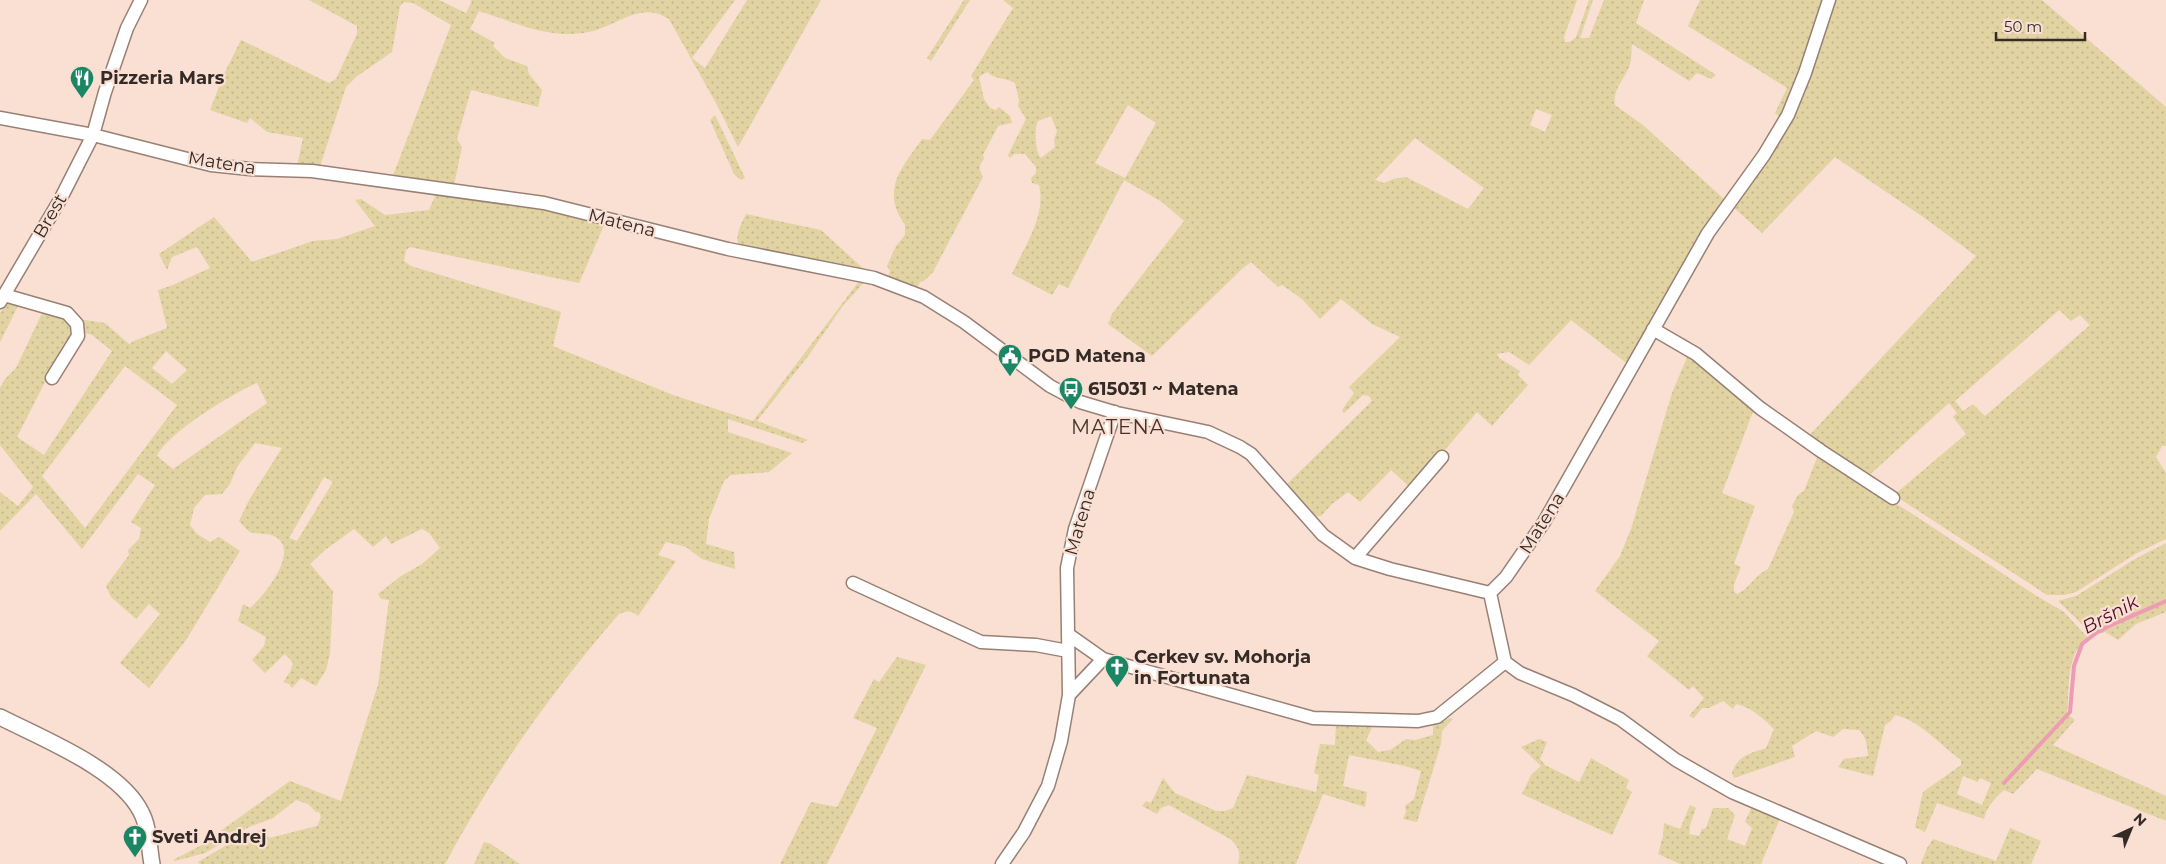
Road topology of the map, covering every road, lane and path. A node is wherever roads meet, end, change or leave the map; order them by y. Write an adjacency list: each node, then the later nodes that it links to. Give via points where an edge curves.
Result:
1 (141, 0): 4 (street, Brest, via 127,28)
2 (1829, 0): 6 (street, Matena, via 1788,114 1764,155 1708,233)
3 (0, 118): 4 (street)
4 (93, 135): 5 (street, Brest, via 61,198); 8 (street, Matena, via 211,165 312,171 544,204 728,249 874,278 924,297 1050,386 1080,402)
5 (2, 299): 7 (street, Brest, via 67,313 77,324 78,336)
6 (1653, 328): 10 (street, via 1696,354 1760,408); 13 (street, Matena, via 1544,522 1510,573)
7 (52, 378)
8 (1115, 412): 11 (street, Matena, via 1208,432 1240,446 1251,454 1323,535); 14 (street, Matena, via 1075,529 1067,568)
9 (1442, 457): 11 (street)
10 (1893, 498)
11 (1355, 558): 13 (street, Matena)
12 (853, 583): 15 (street, via 981,642 1036,645)
13 (1490, 593): 17 (street)
14 (1068, 635): 15 (street, Matena); 16 (street)
15 (1068, 652): 18 (street, Matena)
16 (1103, 659): 17 (street, via 1312,718 1390,722 1418,722 1437,717); 18 (street)
17 (1505, 662): 22 (street, via 1520,673 1620,718 1676,760 1732,792)
18 (1069, 695): 21 (street, Matena, via 1061,742 1048,786 1024,832)
19 (0, 717): 20 (street, via 81,758 125,790 142,813)
20 (152, 864)
21 (1002, 864)
22 (1900, 864)

